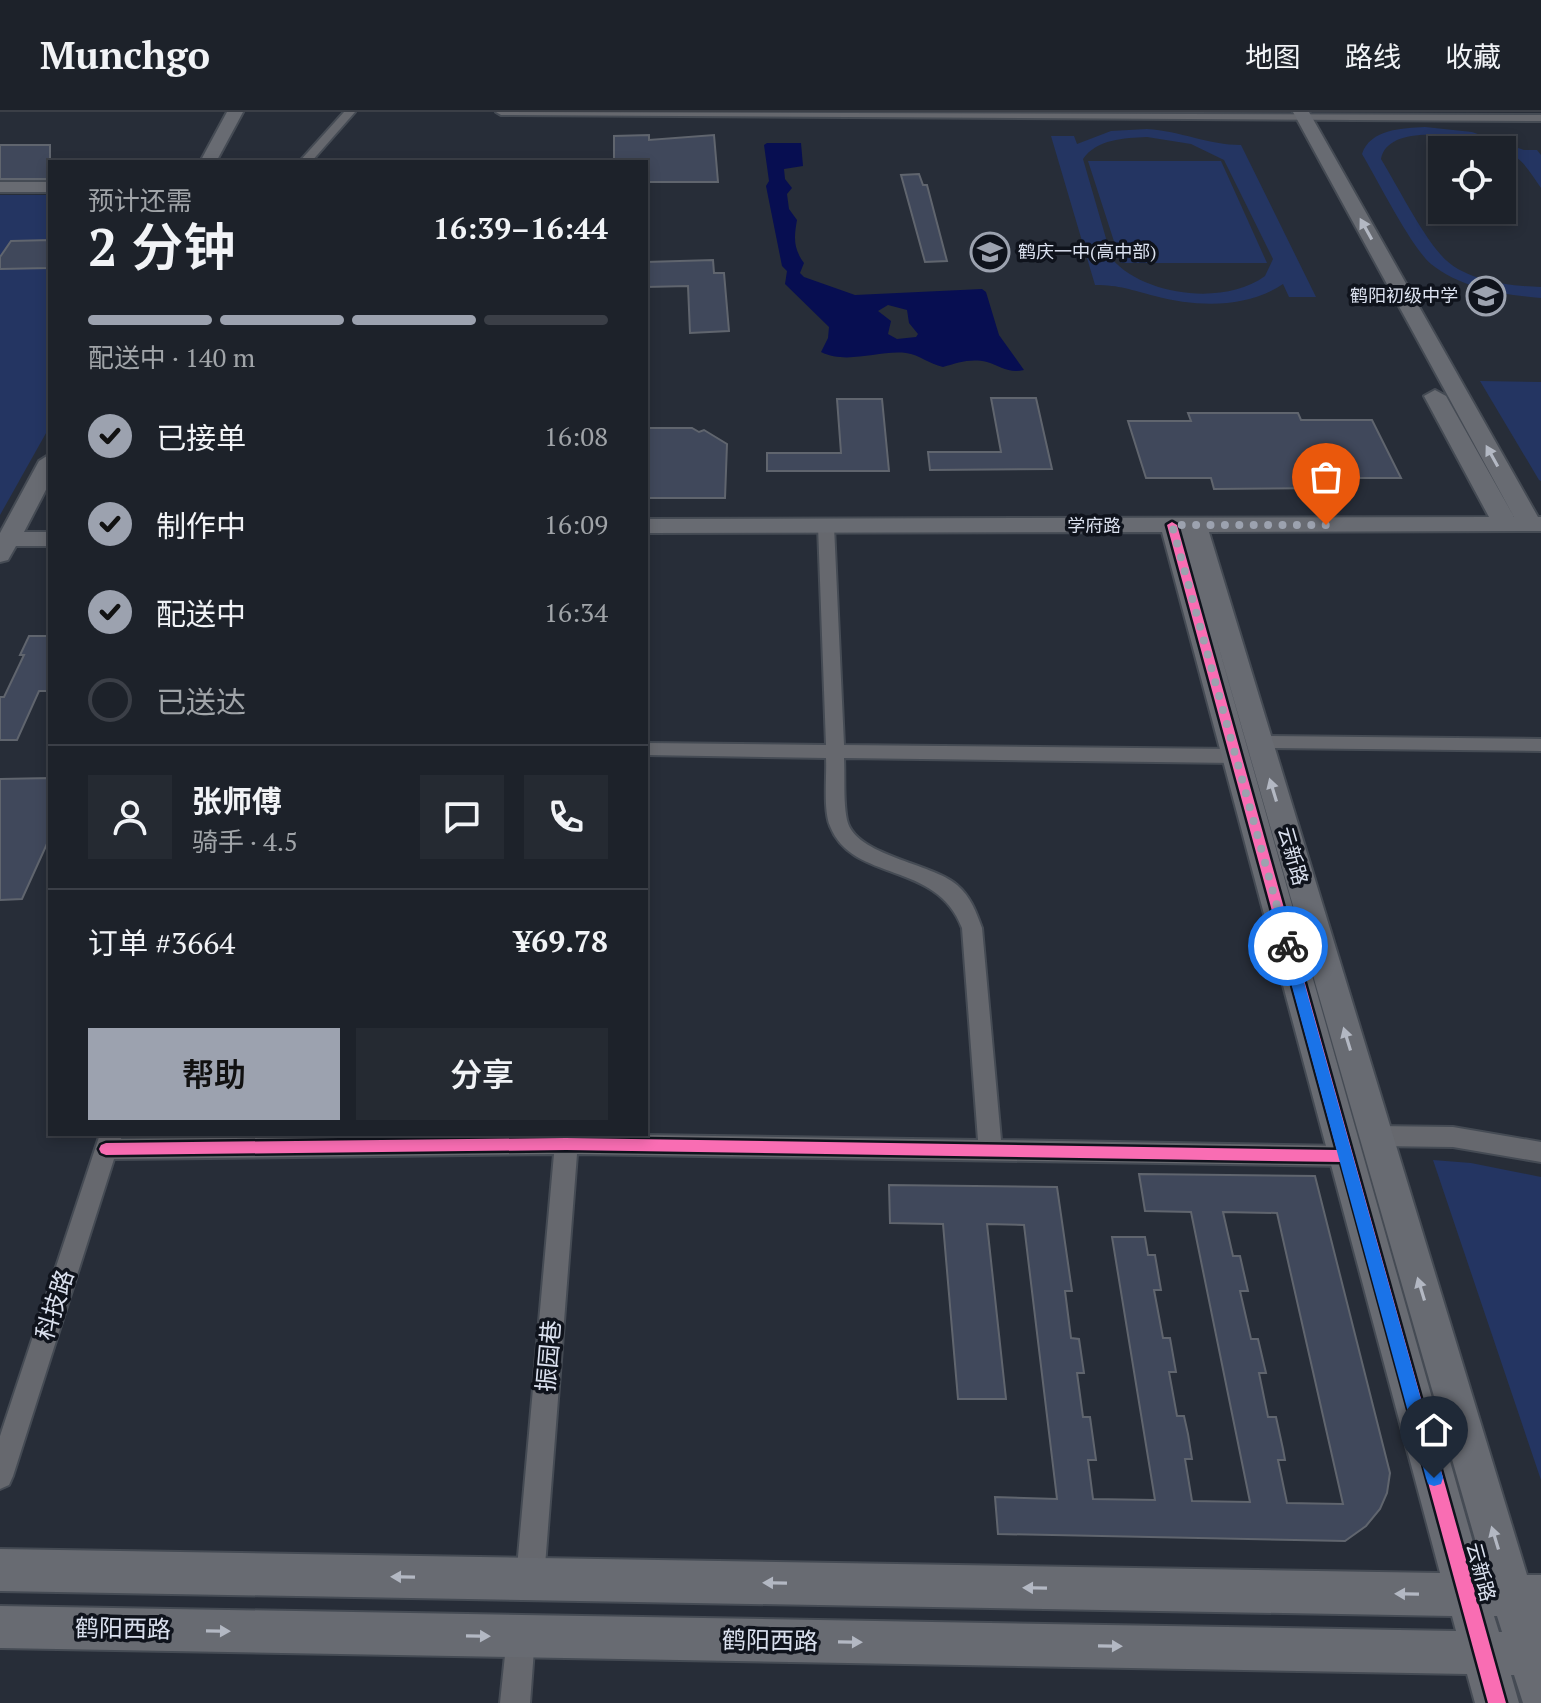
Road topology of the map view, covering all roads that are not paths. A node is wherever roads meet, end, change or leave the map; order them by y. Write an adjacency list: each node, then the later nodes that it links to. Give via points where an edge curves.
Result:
1 (235, 112): 6 (street)
2 (350, 112): 7 (street)
3 (501, 112): 4 (street)
4 (1293, 115): 5 (street); 11 (street); 12 (street, one-way to 4)
5 (1541, 118)
6 (209, 160)
7 (307, 160)
8 (0, 187): 9 (street)
9 (48, 187)
10 (48, 465): 17 (street)
11 (1504, 524): 12 (street, 学府路); 13 (street, 学府路)
12 (1536, 524)
13 (1183, 525): 15 (street, 学府路); 20 (street, 云新路)
14 (648, 526): 15 (street, 学府路)
15 (826, 526): 21 (street)
16 (48, 539): 17 (street)
17 (4, 547)
18 (1541, 745): 20 (street)
19 (648, 749): 21 (street)
20 (1247, 749): 21 (street); 22 (street, 云新路, one-way to 20); 27 (street, 云新路)
21 (834, 751): 25 (street, via 838,824 851,845 942,883 970,917)
22 (1376, 1136): 26 (street, via 1453,1137); 32 (street, 云新路, one-way to 22)
23 (567, 1139): 24 (street); 25 (street); 30 (street, 振园巷)
24 (108, 1142): 28 (street, 科技路)
25 (990, 1150): 27 (street)
26 (1541, 1152)
27 (1346, 1156): 31 (street, 云新路)
28 (0, 1476)
29 (0, 1570): 30 (street, one-way to 29)
30 (530, 1579): 31 (street, one-way to 30)
31 (1467, 1595): 32 (street); 35 (street, 云新路)
32 (1527, 1596): 36 (street, 云新路)
33 (0, 1627): 34 (street, 鹤阳西路, one-way to 34)
34 (521, 1636): 35 (street, 鹤阳西路, one-way to 35); 37 (street)
35 (1483, 1653): 36 (street, 鹤阳西路); 38 (street, 云新路)
36 (1537, 1667)
37 (515, 1703)
38 (1497, 1703)

